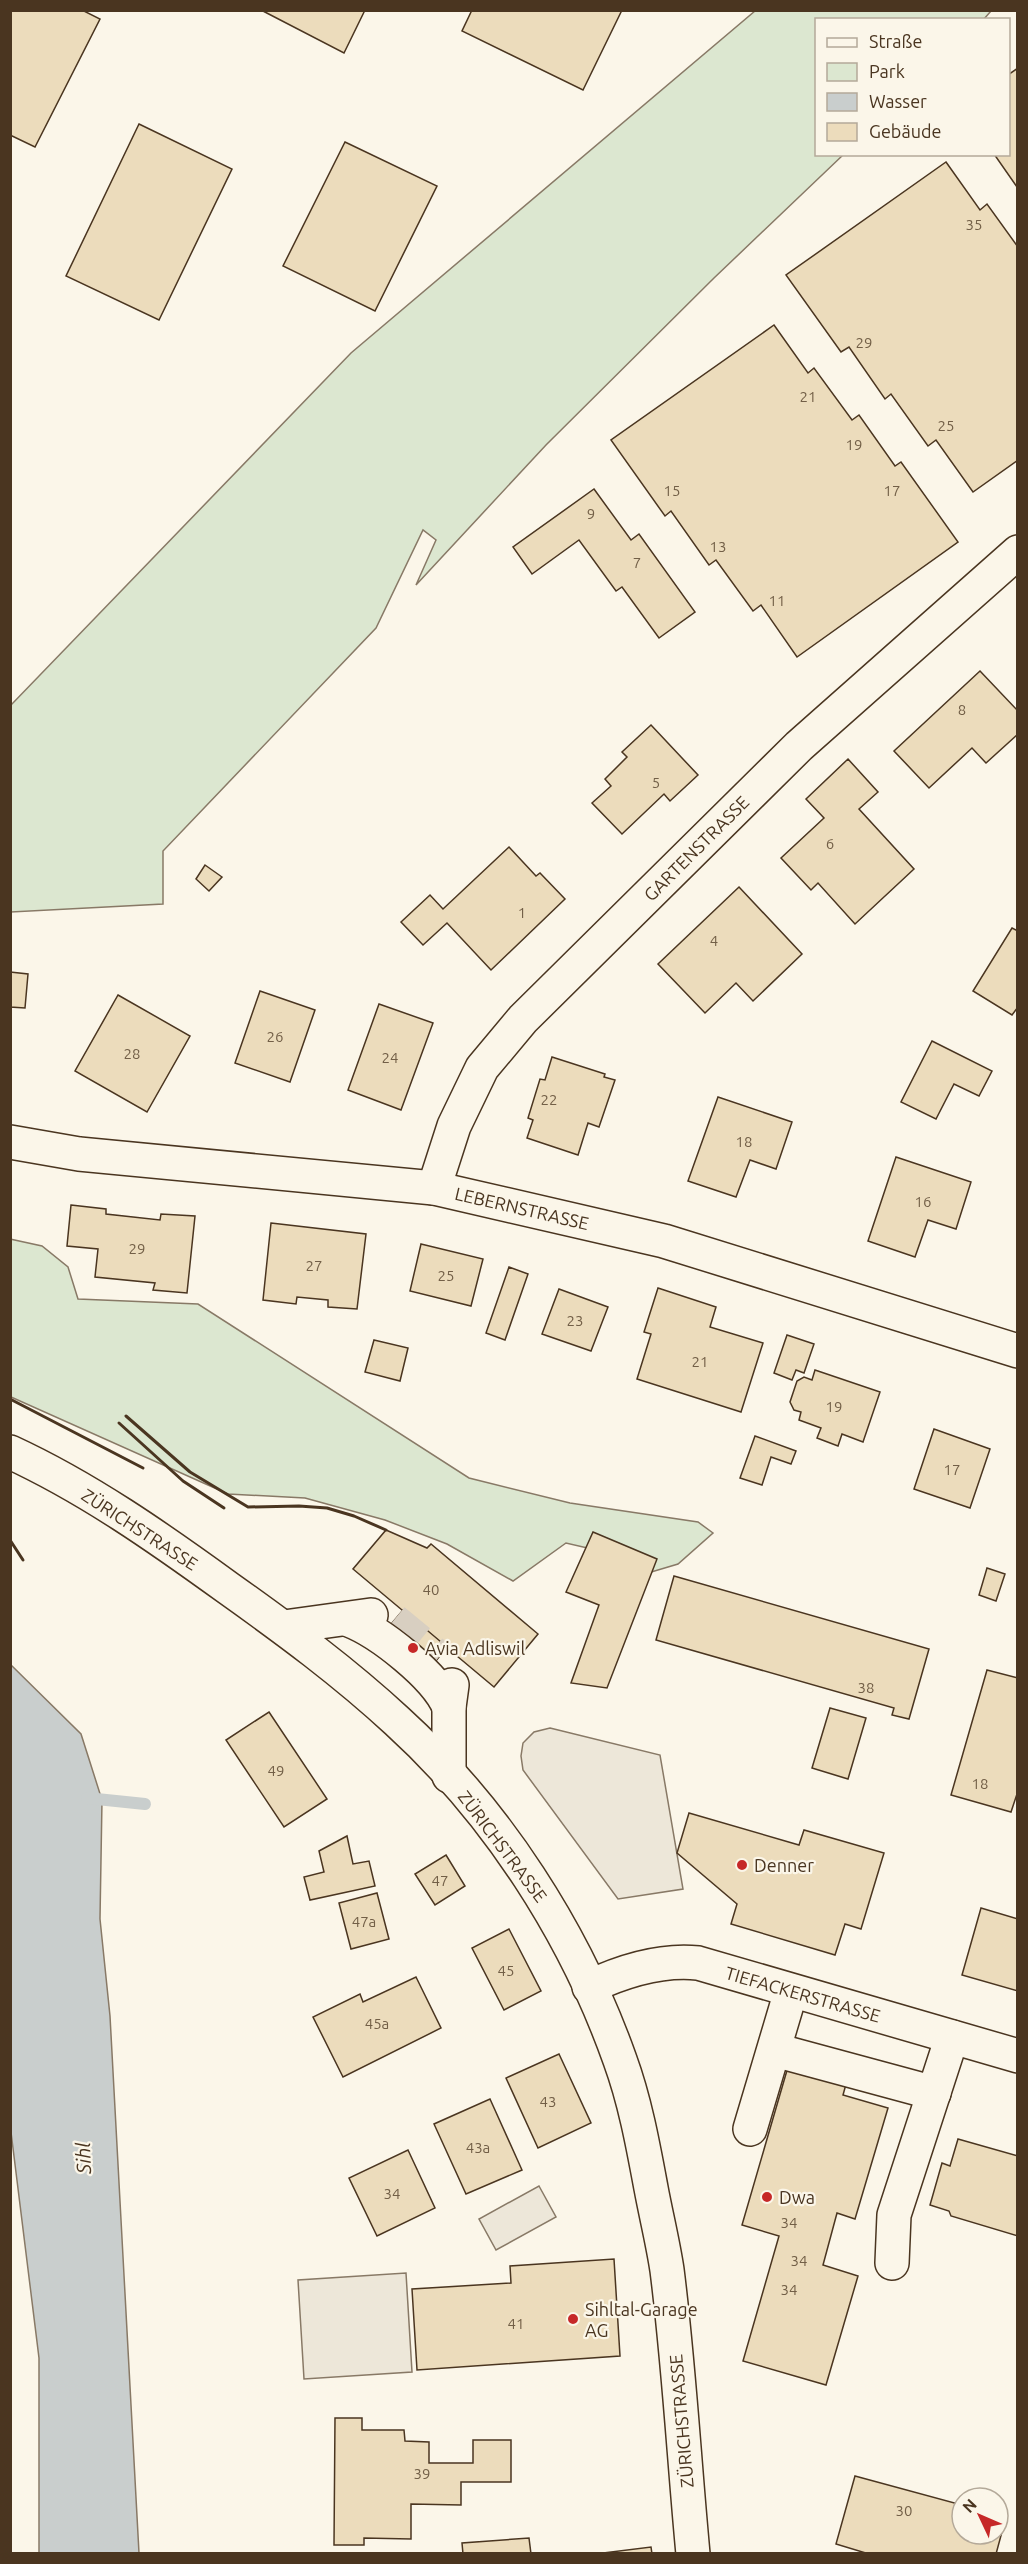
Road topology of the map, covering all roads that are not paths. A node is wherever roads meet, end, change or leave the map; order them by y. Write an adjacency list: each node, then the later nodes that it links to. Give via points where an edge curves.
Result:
1 (1017, 552): 3 (street, GARTENSTRASSE, via 799,746 523,1019 482,1068 454,1126)
2 (10, 1142): 3 (street, LEBERNSTRASSE, via 79,1154)
3 (434, 1188): 4 (street, LEBERNSTRASSE, via 664,1241)
4 (1015, 1341)
5 (10, 1452): 8 (street, ZÜRICHSTRASSE, via 106,1504)
6 (349, 1620): 7 (street, via 367,1615); 8 (street); 10 (street, via 380,1636 424,1673 443,1693)
7 (394, 1620)
8 (284, 1627): 11 (street, ZÜRICHSTRASSE, via 400,1723)
9 (439, 1657): 10 (street, via 453,1683)
10 (449, 1707): 11 (street)
11 (449, 1776): 12 (street, ZÜRICHSTRASSE, via 525,1870 555,1918)
12 (589, 1987): 13 (street, TIEFACKERSTRASSE, via 617,1974 675,1960 698,1963); 20 (street, ZÜRICHSTRASSE, via 620,2060 634,2106 666,2268)
13 (791, 1991): 14 (street, TIEFACKERSTRASSE); 15 (street)
14 (952, 2037): 16 (street, TIEFACKERSTRASSE); 17 (street)
15 (775, 2050): 17 (street); 18 (street)
16 (1017, 2056)
17 (934, 2093): 19 (street, via 894,2215)
18 (750, 2129)
19 (892, 2263)
20 (693, 2553)

